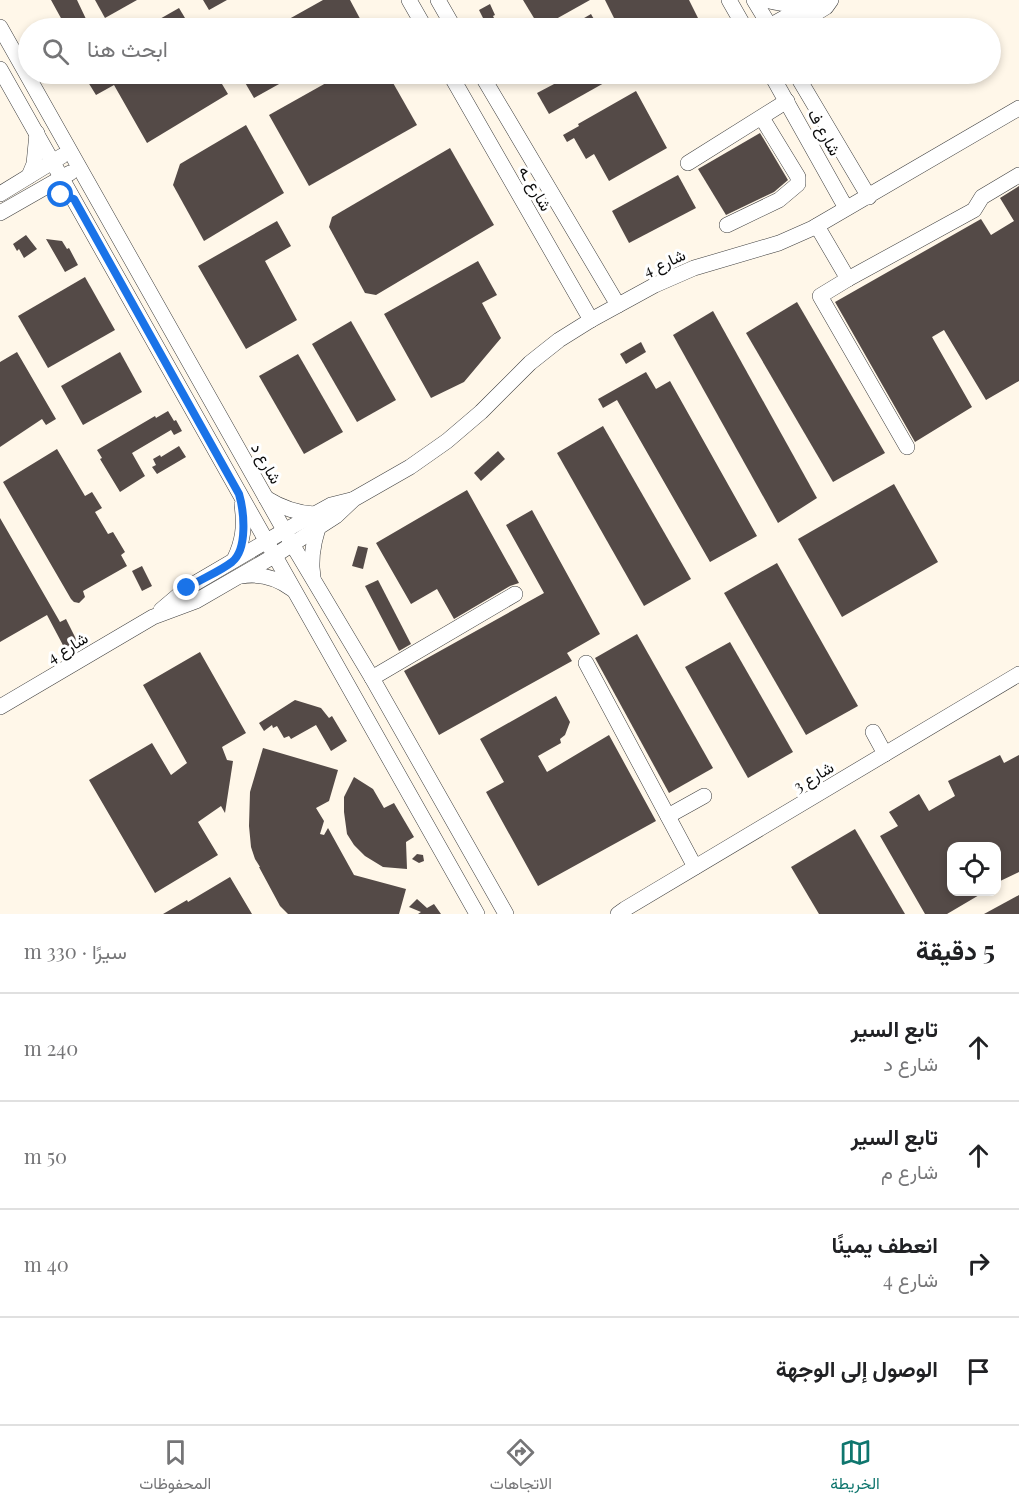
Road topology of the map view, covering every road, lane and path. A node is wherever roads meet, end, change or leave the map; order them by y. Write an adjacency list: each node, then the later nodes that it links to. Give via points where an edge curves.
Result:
1 (438, 0): 9 (street)
2 (729, 0): 10 (street)
3 (754, 0): 11 (street)
4 (766, 0): 7 (street)
5 (831, 0): 7 (street, via 826,7)
6 (416, 3): 8 (street)
7 (814, 6): 12 (street); 13 (street)
8 (421, 18)
9 (448, 18)
10 (740, 18)
11 (764, 18)
12 (789, 18)
13 (802, 18)
14 (0, 27): 15 (street, شارع د)
15 (18, 59)
16 (0, 69): 25 (street)
17 (32, 84): 26 (street, شارع د)
18 (456, 84): 43 (street, شارع ـه)
19 (487, 84): 42 (street, شارع ـه)
20 (777, 84): 22 (street, شارع ف)
21 (802, 84): 35 (street, شارع ف)
22 (787, 101): 24 (street); 37 (street, شارع ف)
23 (1019, 108): 35 (street, شارع 4)
24 (762, 118): 28 (street); 39 (street, via 798,177 798,184 779,200)
25 (37, 134): 27 (street); 31 (street)
26 (70, 152): 27 (street); 29 (street, شارع د)
27 (53, 162): 31 (street); 32 (street)
28 (688, 163)
29 (79, 168): 32 (street); 46 (street, شارع د)
30 (1019, 175): 41 (street, via 982,197 974,210)
31 (29, 176): 33 (street)
32 (62, 177): 34 (street); 36 (street)
33 (0, 194)
34 (33, 194): 36 (street); 38 (street)
35 (868, 197): 37 (street, شارع 4)
36 (74, 199): 45 (street)
37 (846, 208): 40 (street, شارع 4)
38 (0, 213)
39 (727, 225)
40 (817, 226): 41 (street); 42 (street, شارع 4, via 779,243 694,268)
41 (848, 279): 44 (street, via 820,296)
42 (618, 305): 43 (street, شارع 4)
43 (591, 320): 47 (street, شارع 4, via 530,363 447,441 411,467 354,499 331,505)
44 (907, 447)
45 (239, 494): 49 (street); 52 (street, via 243,534)
46 (267, 498): 47 (street); 48 (street, شارع د)
47 (316, 521): 48 (street, شارع 4); 50 (street, شارع 4); 54 (street, via 312,561)
48 (284, 531): 49 (street, شارع 4); 50 (street, شارع د)
49 (266, 542): 51 (street); 52 (street, شارع 4)
50 (292, 544): 51 (street, شارع 4); 54 (street, شارع د)
51 (274, 555): 53 (street, شارع 4); 55 (street)
52 (234, 560): 57 (street, شارع 4, via 187,588)
53 (238, 576): 55 (street, via 262,575); 57 (street, شارع 4, via 196,601)
54 (315, 583): 60 (street, شارع د)
55 (293, 590): 68 (street)
56 (515, 594): 60 (street)
57 (153, 617): 61 (street, شارع 4)
58 (586, 663): 65 (street)
59 (1019, 674): 63 (street, شارع 3)
60 (372, 678): 69 (street, شارع د)
61 (0, 708)
62 (873, 732): 63 (street)
63 (885, 754): 66 (street, شارع 3)
64 (704, 796): 65 (street)
65 (668, 816): 66 (street)
66 (695, 867): 67 (street, شارع 3)
67 (618, 912)
68 (477, 914)
69 (506, 914)

